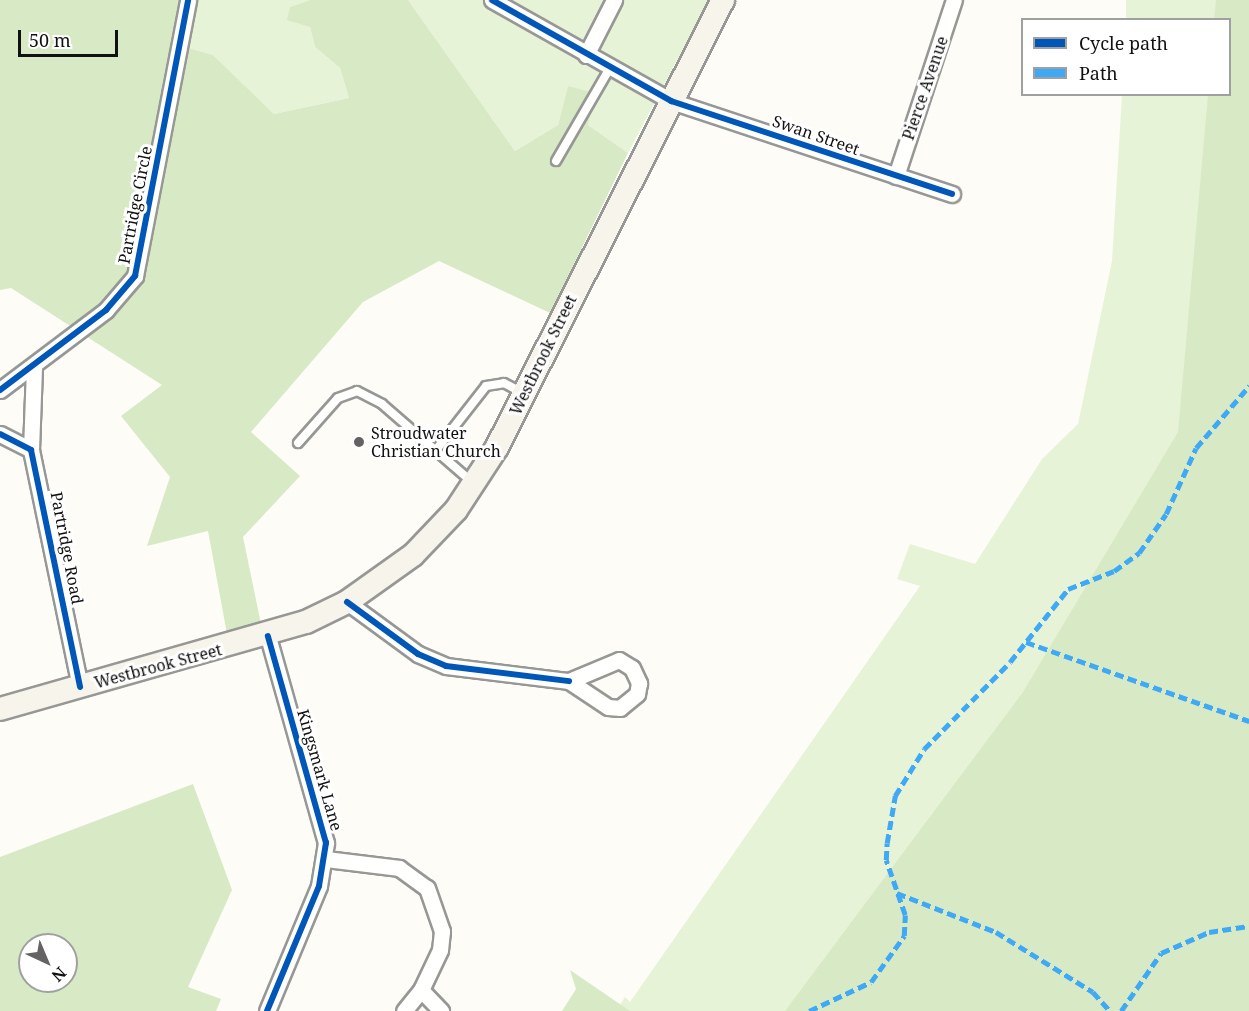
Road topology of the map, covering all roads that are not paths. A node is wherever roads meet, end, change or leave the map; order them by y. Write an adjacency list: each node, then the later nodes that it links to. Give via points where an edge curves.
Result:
1 (188, 0): 12 (street, Partridge Circle, via 135,276 123,295)
2 (492, 0): 6 (street, Swan Street)
3 (614, 0): 6 (street)
4 (723, 0): 8 (main road, Westbrook Street)
5 (954, 0): 10 (street, Pierce Avenue)
6 (586, 55): 7 (street, Swan Street)
7 (610, 68): 8 (street, Swan Street); 9 (lane)
8 (671, 100): 10 (street, Swan Street); 14 (main road, Westbrook Street)
9 (556, 161)
10 (896, 176): 11 (street, Swan Street)
11 (952, 194)
12 (34, 368): 13 (street, Partridge Circle); 17 (street, Partridge Road)
13 (0, 390)
14 (524, 394): 18 (lane, via 504,383 486,386); 19 (main road, Westbrook Street)
15 (0, 434): 17 (street)
16 (298, 443): 18 (lane, via 338,398 357,392 382,404)
17 (32, 450): 23 (street, Partridge Road)
18 (436, 450): 19 (lane)
19 (475, 484): 20 (main road, Westbrook Street, via 413,555)
20 (347, 602): 21 (main road, Westbrook Street); 22 (street, via 418,654 446,666)
21 (268, 636): 23 (main road, Westbrook Street); 25 (street, Kingsmark Lane, via 318,812)
22 (569, 681)
23 (80, 687): 24 (main road, Westbrook Street)
24 (0, 709)
25 (326, 859): 26 (street, via 399,868 426,888 442,931 440,950); 27 (street)
26 (421, 990): 28 (street); 29 (street)
27 (267, 1011)
28 (404, 1011)
29 (441, 1011)

